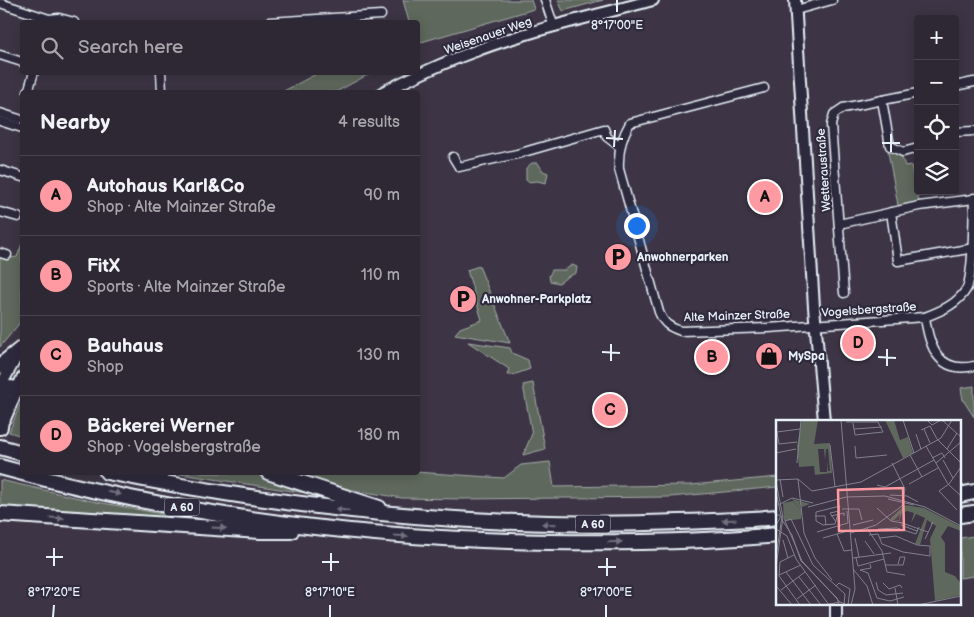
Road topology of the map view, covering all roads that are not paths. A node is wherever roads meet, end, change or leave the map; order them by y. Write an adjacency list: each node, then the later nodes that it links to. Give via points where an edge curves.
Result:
1 (545, 0): 13 (street)
2 (653, 0): 13 (street, Weisenauer Weg)
3 (790, 0): 6 (street)
4 (832, 0): 6 (street)
5 (0, 4): 9 (street)
6 (796, 5): 47 (street)
7 (380, 15): 8 (street)
8 (364, 19): 12 (street)
9 (46, 20)
10 (52, 20): 11 (street)
11 (66, 20)
12 (332, 20)
13 (554, 27): 16 (street, Weisenauer Weg, via 471,52)
14 (0, 55): 15 (street)
15 (20, 61)
16 (420, 73)
17 (33, 75): 23 (street)
18 (161, 75): 24 (street)
19 (416, 75): 25 (street, Weisenauer Weg)
20 (974, 82): 21 (street)
21 (959, 85)
22 (764, 88): 33 (street, Alte Mainzer Straße, via 630,124)
23 (29, 90)
24 (162, 90)
25 (387, 90)
26 (914, 94): 27 (street)
27 (882, 100): 34 (street, via 890,146 903,152); 42 (street, Wetteraustraße, via 843,108 834,114 831,125)
28 (0, 113): 30 (street)
29 (0, 121): 30 (street)
30 (19, 124)
31 (974, 131): 32 (street)
32 (959, 132)
33 (620, 147): 35 (street, via 604,129 459,167); 47 (street, Alte Mainzer Straße, via 619,169 663,322 681,332)
34 (914, 149)
35 (453, 157)
36 (0, 170): 37 (street)
37 (20, 176)
38 (974, 199): 40 (street, Wetteraustraße); 43 (street, Vogelsbergstraße)
39 (0, 212): 41 (street)
40 (891, 212): 42 (street, Wetteraustraße); 43 (street, via 898,262)
41 (18, 217)
42 (839, 224): 45 (street, Wetteraustraße)
43 (973, 248): 44 (street, Vogelsbergstraße)
44 (970, 290): 46 (street, Vogelsbergstraße, via 941,312)
45 (844, 293)
46 (925, 317): 47 (street, Vogelsbergstraße); 51 (street, Vogelsbergstraße, via 930,345 938,356 957,367)
47 (815, 325): 55 (street)
48 (20, 350): 50 (highway)
49 (20, 352): 54 (street)
50 (0, 366)
51 (974, 366)
52 (20, 385): 54 (highway)
53 (20, 387): 56 (street)
54 (0, 389): 56 (highway, via 4,401)
55 (824, 420)
56 (0, 428)
57 (0, 447): 58 (highway)
58 (20, 453)
59 (0, 467): 60 (highway, A 60, one-way to 60)
60 (20, 472)
61 (34, 475): 67 (highway, A 60, one-way to 67, via 191,509)
62 (124, 475): 65 (highway, A 60, one-way to 62, via 278,503)
63 (277, 475): 65 (highway)
64 (3, 517): 67 (highway, one-way to 67, via 260,531)
65 (408, 517): 66 (highway, A 60, one-way to 65, via 584,524)
66 (776, 517)
67 (352, 532): 68 (highway, A 60, one-way to 68, via 593,543 722,540)
68 (776, 535)
69 (836, 604): 70 (street)
70 (836, 617)

